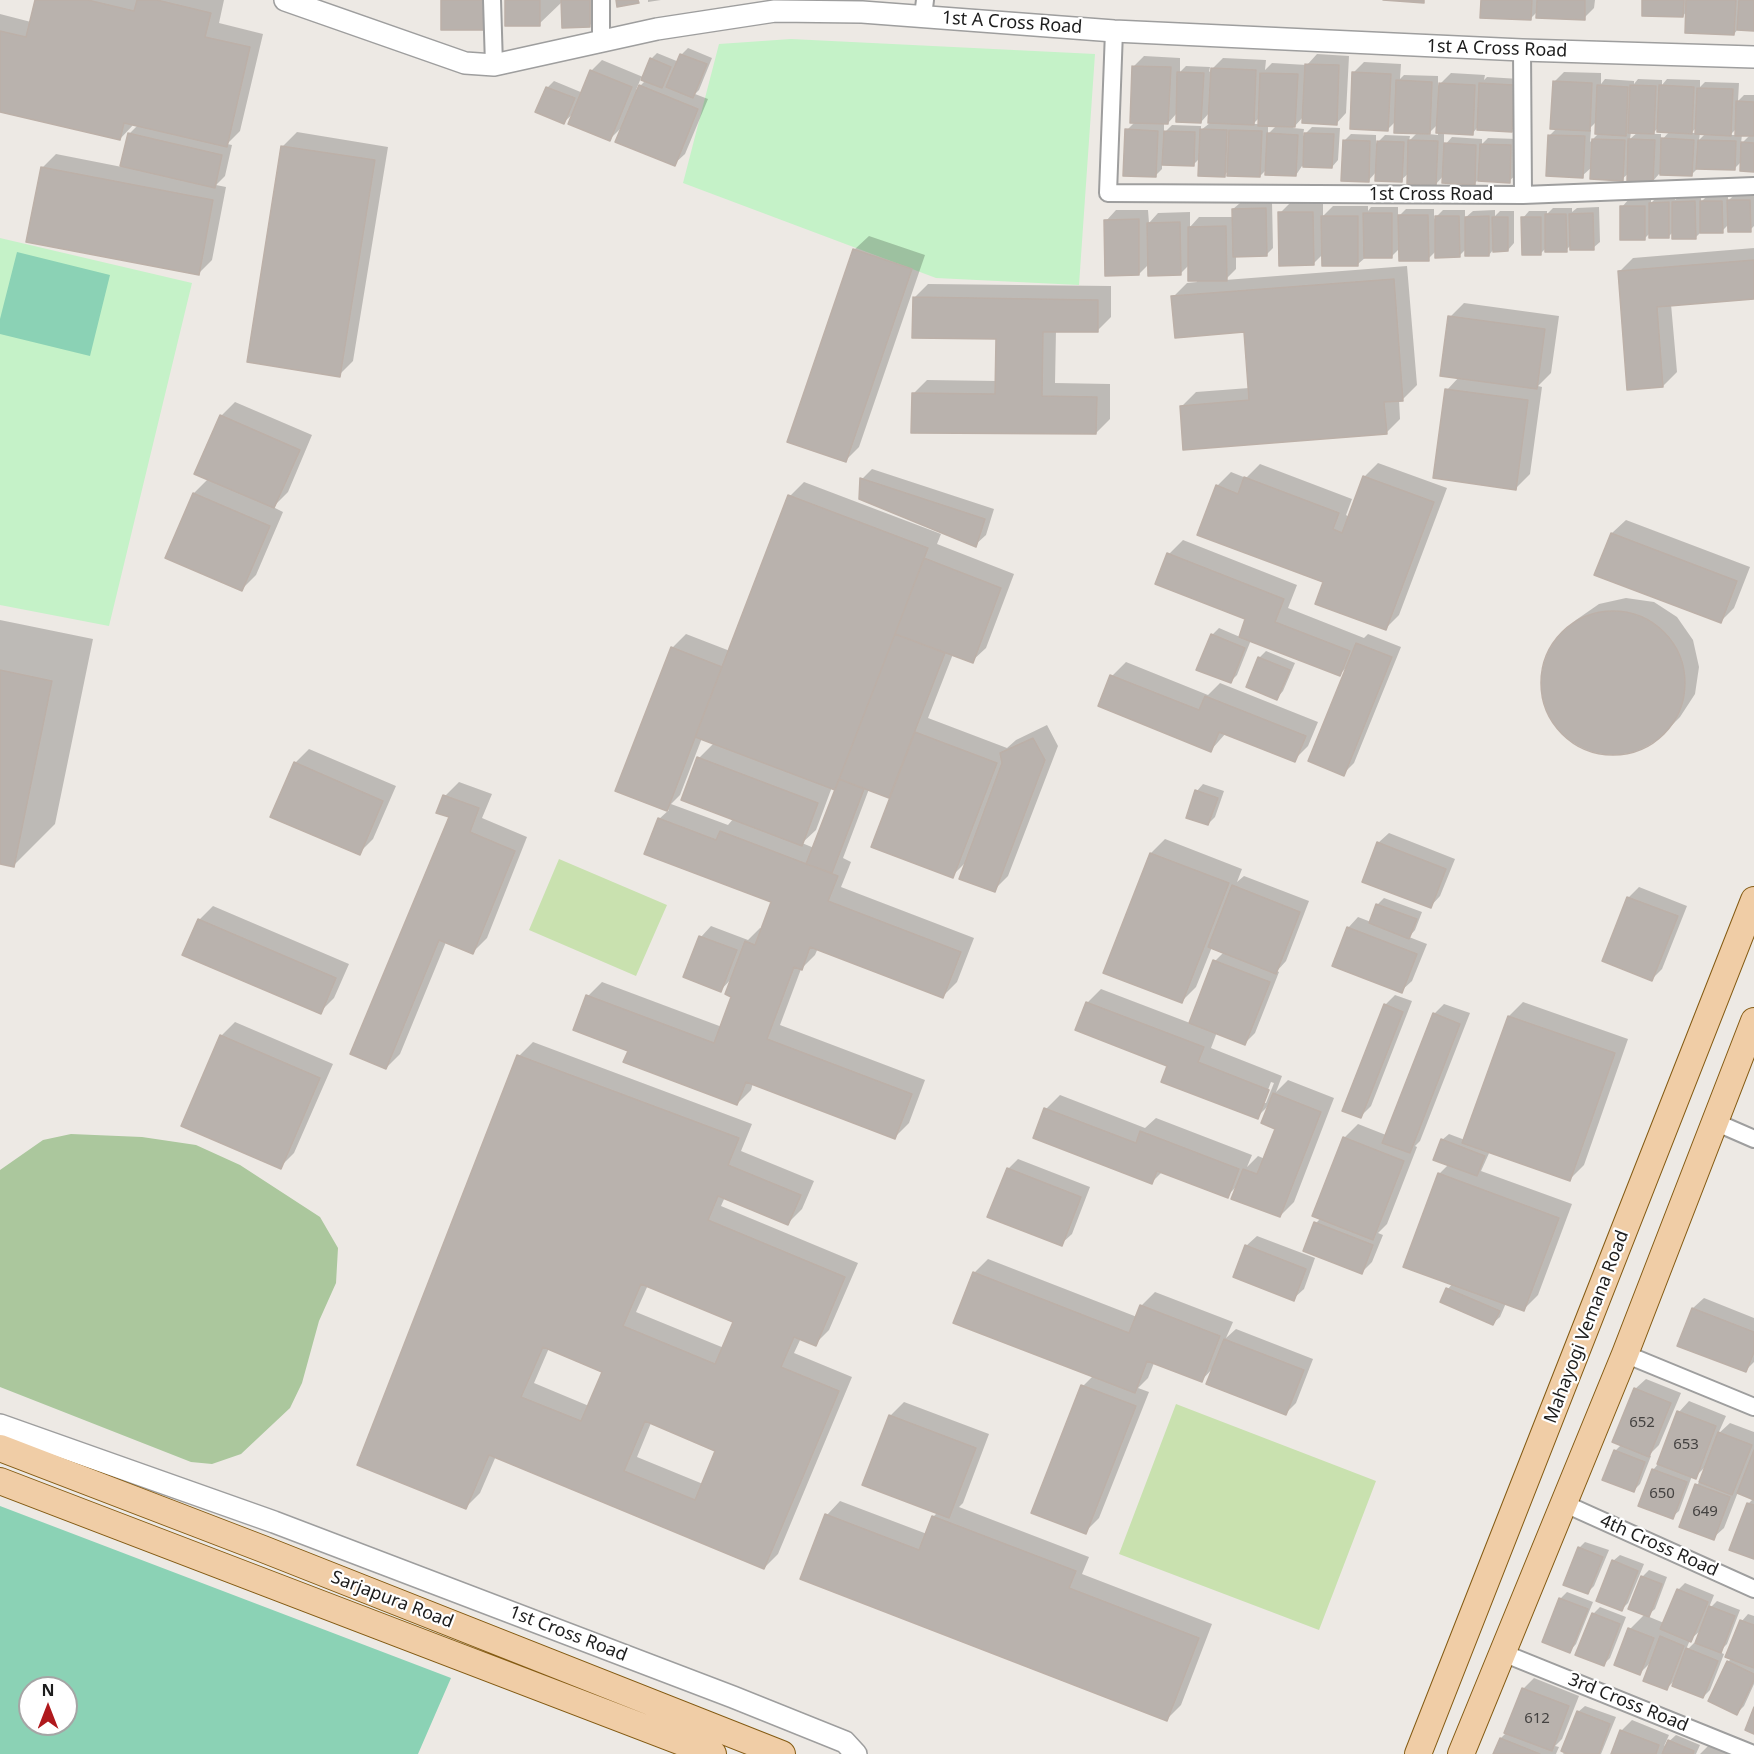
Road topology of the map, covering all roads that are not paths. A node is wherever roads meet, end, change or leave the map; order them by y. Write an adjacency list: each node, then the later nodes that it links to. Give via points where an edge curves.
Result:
1 (285, 0): 9 (street, 1st A Cross Road, via 465,63)
2 (492, 0): 9 (street)
3 (601, 0): 6 (street)
4 (924, 8): 5 (street, 1st A Cross Road); 6 (street, 1st A Cross Road, via 775,11 657,29)
5 (1114, 31): 7 (street, 1st A Cross Road); 11 (street, 1st Cross Road, via 1108,193)
6 (601, 43): 9 (street, 1st A Cross Road)
7 (1522, 50): 8 (street, 1st A Cross Road); 11 (street)
8 (1754, 57)
9 (494, 65)
10 (1754, 186): 11 (street, 1st Cross Road)
11 (1523, 195)
12 (1754, 900): 27 (main road, Mahayogi Vemana Road)
13 (1754, 1021): 14 (main road)
14 (1715, 1122): 15 (street); 16 (main road)
15 (1754, 1139)
16 (1625, 1354): 17 (street); 21 (main road)
17 (1754, 1407)
18 (0, 1425): 26 (street, 1st Cross Road, via 274,1522 733,1697 845,1742)
19 (0, 1448): 25 (main road, Sarjapura Road)
20 (0, 1481): 24 (main road, Sarjapura Road)
21 (1563, 1503): 22 (street, 4th Cross Road); 23 (main road)
22 (1754, 1589)
23 (1503, 1653): 28 (main road); 29 (street, 3rd Cross Road)
24 (714, 1754)
25 (782, 1754)
26 (856, 1754)
27 (1418, 1754)
28 (1461, 1754)
29 (1753, 1754)

